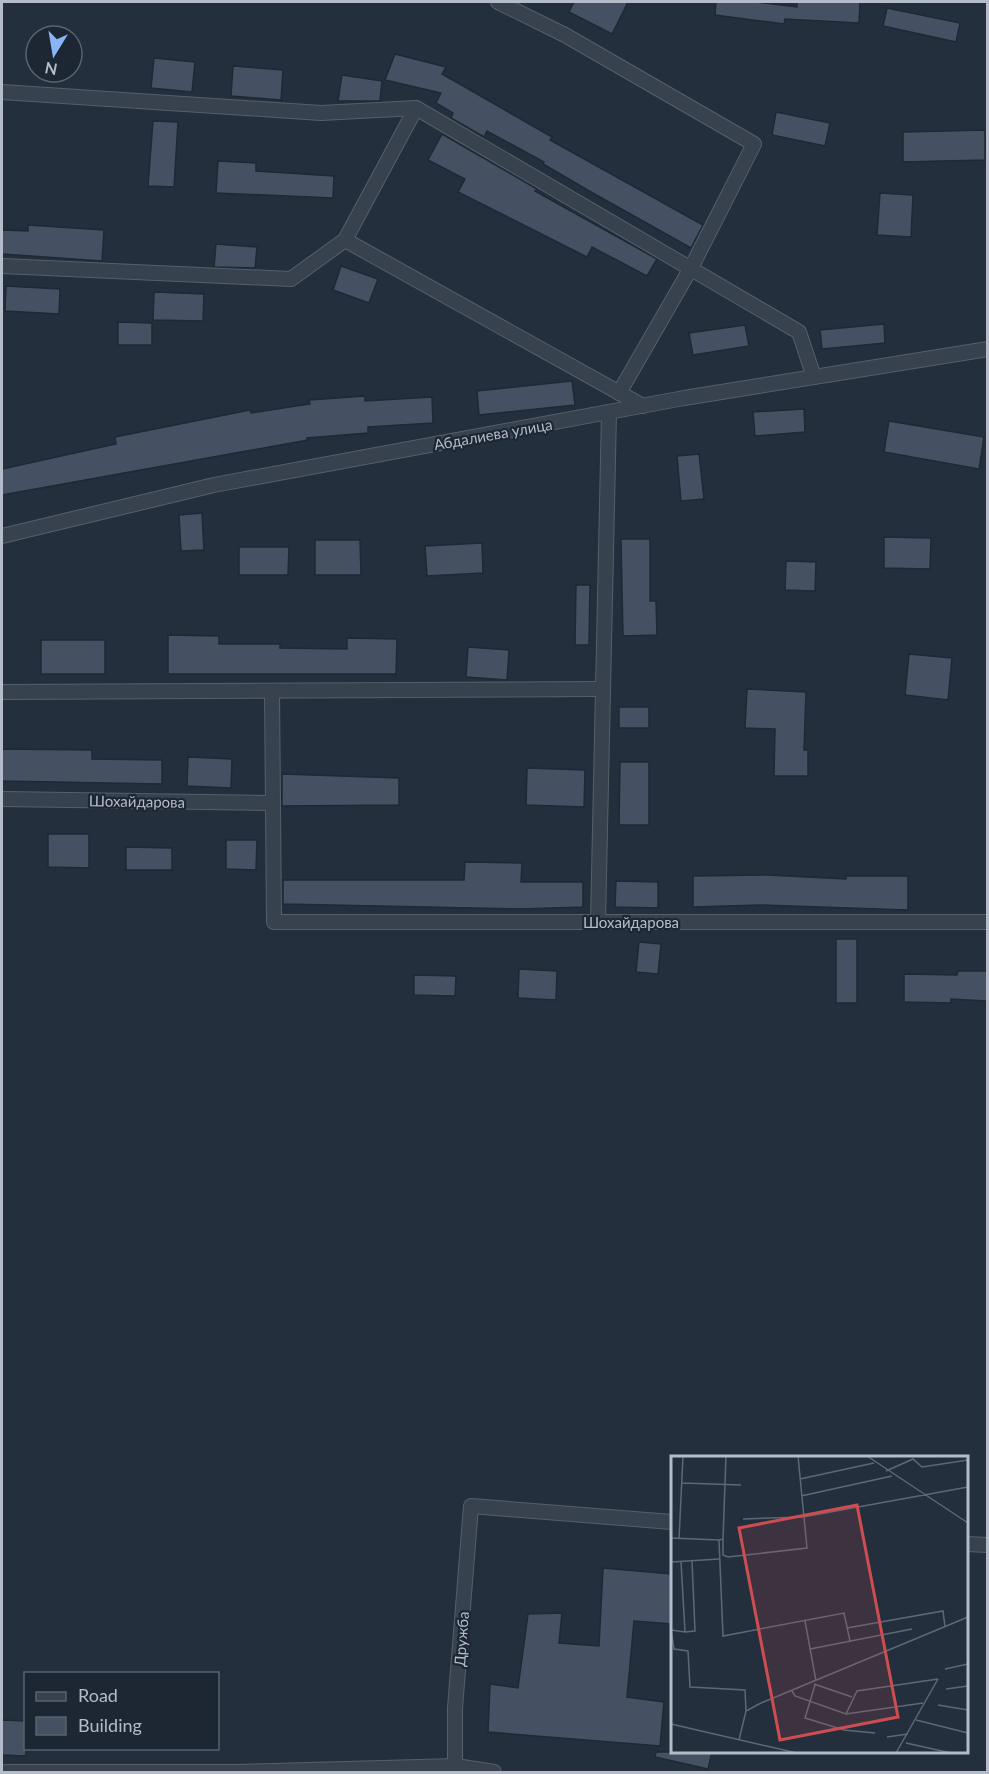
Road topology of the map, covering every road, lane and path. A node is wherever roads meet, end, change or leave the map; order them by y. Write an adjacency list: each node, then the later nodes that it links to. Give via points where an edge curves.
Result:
1 (498, 2): 6 (street, via 565,35 754,144)
2 (2, 92): 3 (street, via 321,113)
3 (417, 108): 4 (street); 6 (street)
4 (345, 240): 5 (street, via 291,279); 9 (street)
5 (2, 266)
6 (690, 268): 8 (street, via 799,332); 9 (street)
7 (987, 349): 8 (street, Абдалиева улица)
8 (814, 377): 10 (street, Абдалиева улица)
9 (619, 393): 10 (street)
10 (643, 406): 11 (street, Абдалиева улица)
11 (609, 412): 12 (street, Абдалиева улица, via 214,485); 13 (street)
12 (2, 536)
13 (603, 688): 14 (street); 18 (street)
14 (272, 691): 15 (street); 17 (street)
15 (2, 692)
16 (2, 799): 17 (street, Шохайдарова)
17 (273, 803): 18 (street, Шохайдарова, via 274,922)
18 (598, 922): 19 (street, Шохайдарова)
19 (987, 922)
20 (671, 1522): 23 (street, Дружба, via 471,1506 455,1708)
21 (968, 1544): 22 (street)
22 (987, 1545)
23 (455, 1769): 24 (street); 25 (street)
24 (6, 1773)
25 (494, 1773)

